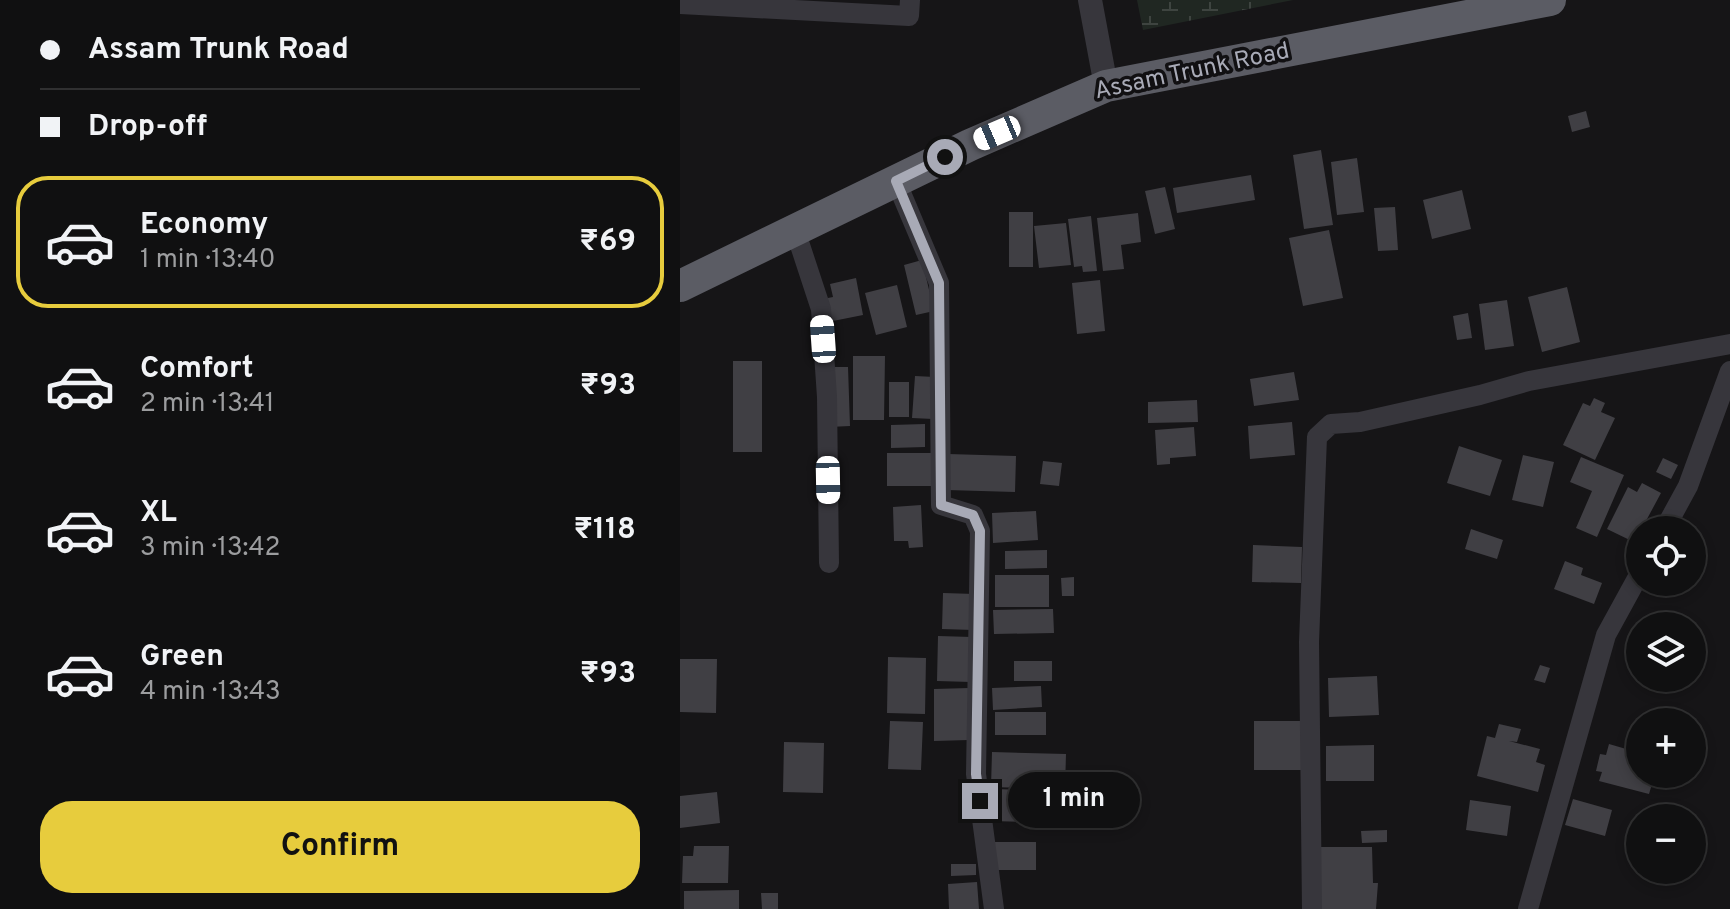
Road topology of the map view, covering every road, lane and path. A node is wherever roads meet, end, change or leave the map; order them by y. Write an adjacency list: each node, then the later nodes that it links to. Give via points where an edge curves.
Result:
1 (910, 0): 4 (street, via 909,16)
2 (1090, 0): 5 (street)
3 (1550, 0): 5 (highway, Assam Trunk Road)
4 (680, 4)
5 (1106, 86): 6 (highway, Assam Trunk Road)
6 (896, 181): 7 (highway, Assam Trunk Road); 14 (street, via 939,283 941,505 973,515 980,531 976,774)
7 (795, 230): 8 (highway, Assam Trunk Road); 12 (street, via 821,309)
8 (680, 286)
9 (1730, 344): 15 (street, via 1331,424 1317,437 1309,642)
10 (1730, 371): 11 (street)
11 (1672, 516)
12 (829, 563)
13 (1627, 596): 16 (street, via 1606,635)
14 (994, 909)
15 (1312, 909)
16 (1528, 909)

